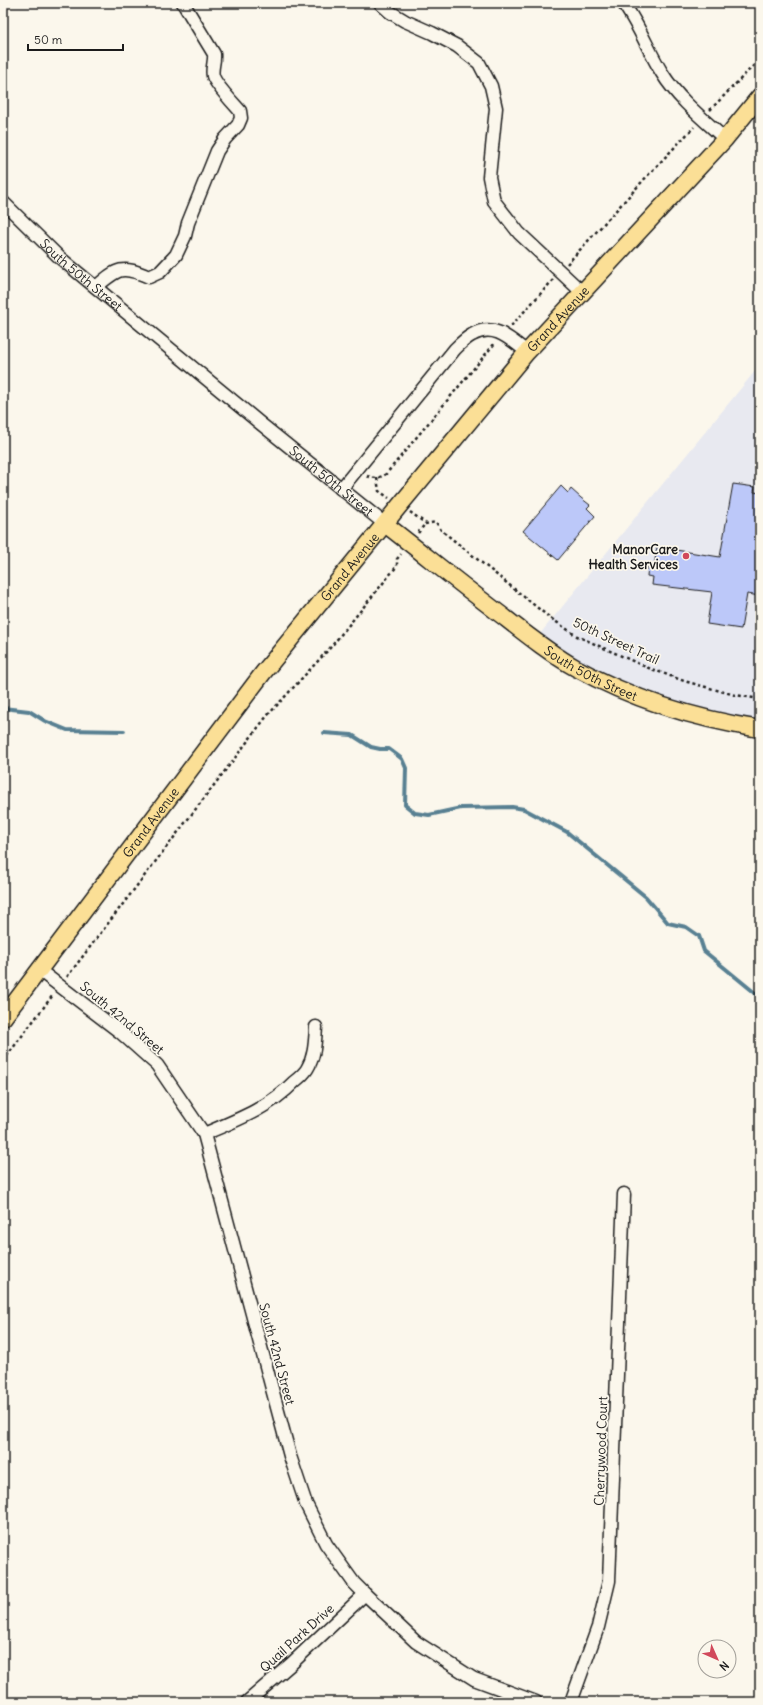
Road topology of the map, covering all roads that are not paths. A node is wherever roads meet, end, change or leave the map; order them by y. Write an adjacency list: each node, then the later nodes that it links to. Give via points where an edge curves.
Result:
1 (183, 3): 8 (street, via 214,54 214,78 240,111 241,118 217,151 176,255 160,272 149,277 129,269 117,272)
2 (380, 3): 9 (street, via 405,21 457,46 479,63 492,86 496,108 489,177 494,201 519,234)
3 (623, 3): 6 (street, via 632,14 662,73 678,94)
4 (760, 96): 6 (main road, Grand Avenue)
5 (760, 112): 6 (main road, Grand Avenue)
6 (725, 139): 9 (main road, Grand Avenue)
7 (3, 202): 8 (street, South 50th Street, via 59,257)
8 (96, 288): 11 (street, South 50th Street)
9 (583, 293): 10 (main road, Grand Avenue)
10 (527, 352): 11 (street, via 504,334 487,329 472,335 455,349); 12 (main road, Grand Avenue)
11 (341, 489): 12 (street, South 50th Street)
12 (385, 524): 13 (main road, South 50th Street, via 509,621 575,668 649,702 689,715); 14 (main road, Grand Avenue, via 263,673)
13 (760, 729)
14 (40, 970): 15 (main road, Grand Avenue); 17 (street, South 42nd Street, via 120,1032 157,1065)
15 (3, 1018)
16 (316, 1027): 17 (street, via 314,1052 307,1069 290,1087 268,1105)
17 (204, 1134): 19 (street, South 42nd Street, via 290,1456 306,1504 326,1544)
18 (624, 1194): 22 (street, Cherrywood Court, via 609,1582 598,1627)
19 (365, 1594): 20 (street, Quail Park Drive, via 292,1664); 21 (street, South 42nd Street, via 416,1642 474,1679)
20 (247, 1702)
21 (536, 1702)
22 (570, 1702)

